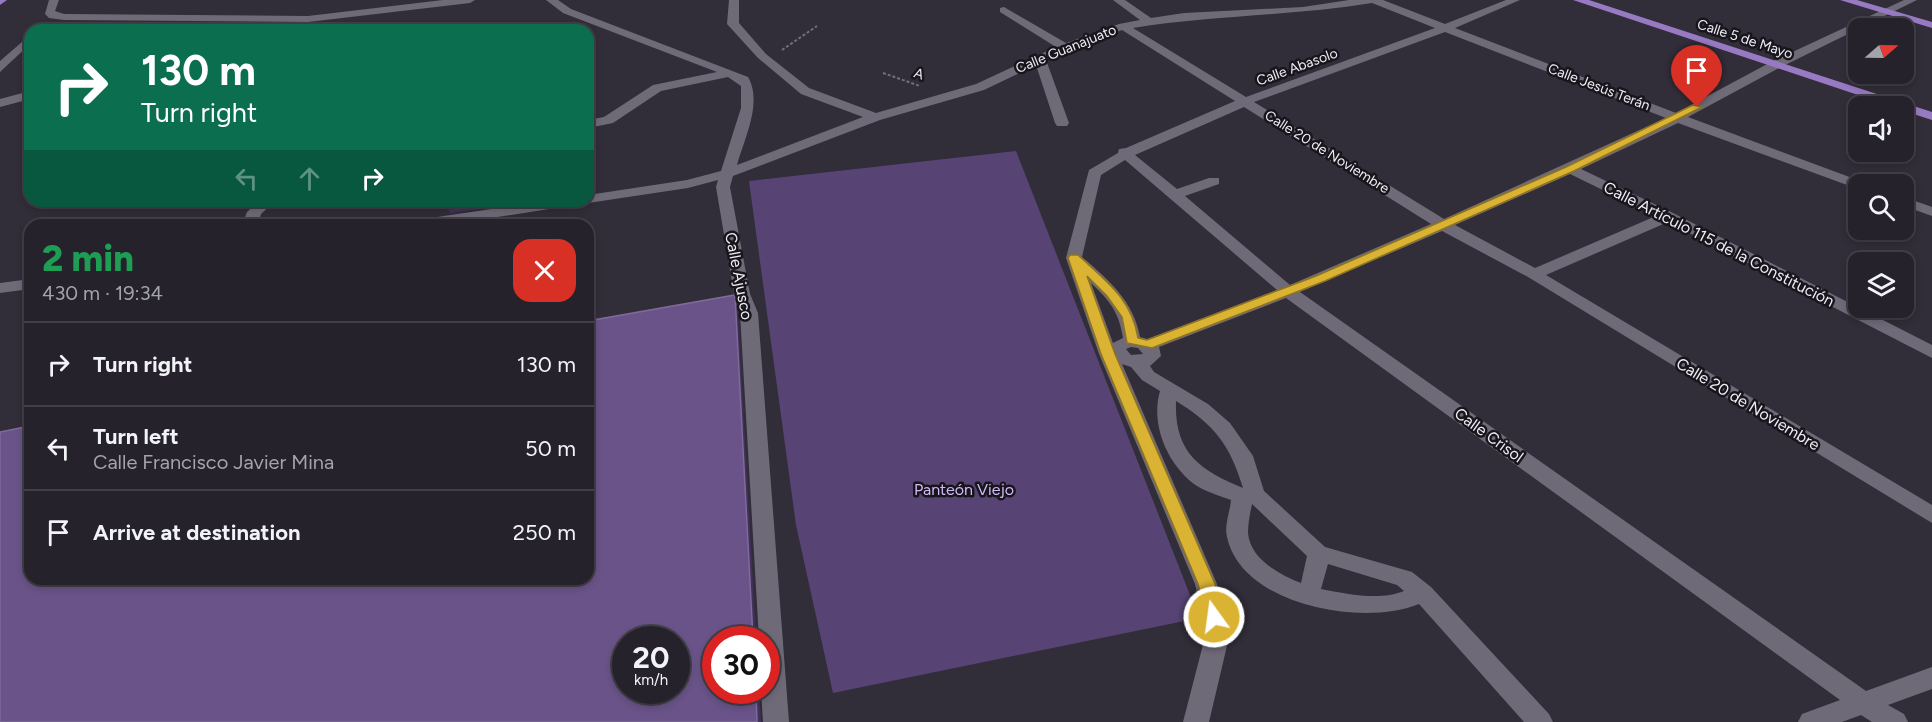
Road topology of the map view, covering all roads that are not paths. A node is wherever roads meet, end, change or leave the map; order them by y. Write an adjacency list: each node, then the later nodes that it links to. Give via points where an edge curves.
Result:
1 (54, 0): 13 (street, via 50,19)
2 (470, 0): 13 (street)
3 (551, 0): 24 (street, Calle Ajusco, via 567,11)
4 (734, 0): 31 (street, via 733,24 767,60 805,91)
5 (1118, 0): 14 (street)
6 (1373, 0): 14 (street, Calle Guanajuato, via 1304,10); 18 (street, Calle Jesús Terán)
7 (1515, 0): 18 (street, Calle Abasolo)
8 (1578, 0): 22 (main road, Calle 5 de Mayo)
9 (1845, 0): 12 (main road)
10 (1912, 0): 12 (street)
11 (1004, 10): 20 (street)
12 (1886, 11): 16 (main road); 22 (street)
13 (308, 19): 15 (street)
14 (1147, 20): 17 (street, Calle Guanajuato)
15 (276, 24)
16 (1932, 25)
17 (1123, 26): 20 (street, Calle Guanajuato); 27 (street, Calle 20 de Noviembre)
18 (1449, 28): 27 (street, Calle Abasolo); 32 (street, Calle Jesús Terán)
19 (24, 44): 23 (street)
20 (1065, 47): 21 (street, Calle Guanajuato)
21 (1040, 60): 31 (street, Calle Guanajuato, via 980,87); 34 (street)
22 (1775, 65): 25 (main road, Calle 5 de Mayo); 32 (street)
23 (0, 68)
24 (730, 73): 33 (street, via 657,88 608,120); 37 (street, Calle Ajusco, via 747,86 747,108)
25 (1869, 96)
26 (24, 97): 28 (street)
27 (1247, 101): 35 (street, Calle Abasolo); 49 (street, Calle 20 de Noviembre)
28 (0, 103)
29 (1914, 110): 30 (main road, Calle 5 de Mayo)
30 (1932, 116)
31 (875, 117): 37 (street, Calle Guanajuato)
32 (1677, 118): 36 (street); 39 (street, Calle Jesús Terán)
33 (594, 123)
34 (1062, 123)
35 (1124, 152): 40 (street, Calle Crisol); 50 (street, Calle Abasolo, via 1094,173)
36 (1570, 169): 46 (street, Calle Artículo 115 de la Constitución); 49 (street)
37 (729, 173): 42 (street, Calle Guanajuato, via 688,184); 65 (street, Calle Ajusco, via 723,187 742,294 749,313)
38 (1214, 181): 40 (street)
39 (1848, 181)
40 (1175, 195): 54 (street, Calle Crisol)
41 (1932, 195): 45 (street)
42 (594, 198)
43 (260, 207): 47 (street)
44 (535, 207): 48 (street)
45 (1925, 210)
46 (1668, 216): 51 (street); 56 (street, Calle Artículo 115 de la Constitución)
47 (252, 219)
48 (456, 219)
49 (1441, 224): 51 (street, Calle 20 de Noviembre); 54 (street)
50 (1074, 258): 55 (street, via 1112,293 1128,317); 66 (street, via 1108,354 1206,584 1218,633)
51 (1534, 274): 59 (street, Calle 20 de Noviembre)
52 (2, 283): 53 (street)
53 (24, 284)
54 (1288, 291): 55 (street); 64 (street, Calle Crisol)
55 (1139, 349): 57 (street, via 1148,376)
56 (1932, 352)
57 (1170, 389): 58 (street, via 1224,428 1243,456); 58 (street, via 1164,403 1167,424 1188,467 1207,482)
58 (1249, 496): 60 (street); 62 (street, via 1237,537 1248,558 1268,578)
59 (1932, 515)
60 (1318, 553): 61 (street, via 1404,578); 62 (street)
61 (1423, 593): 62 (street, via 1390,604); 67 (street)
62 (1307, 597)
63 (1932, 678): 64 (street)
64 (1864, 704): 68 (street); 69 (street, Calle Crisol)
65 (776, 722)
66 (1196, 722)
67 (1540, 722)
68 (1811, 722)
69 (1895, 722)

